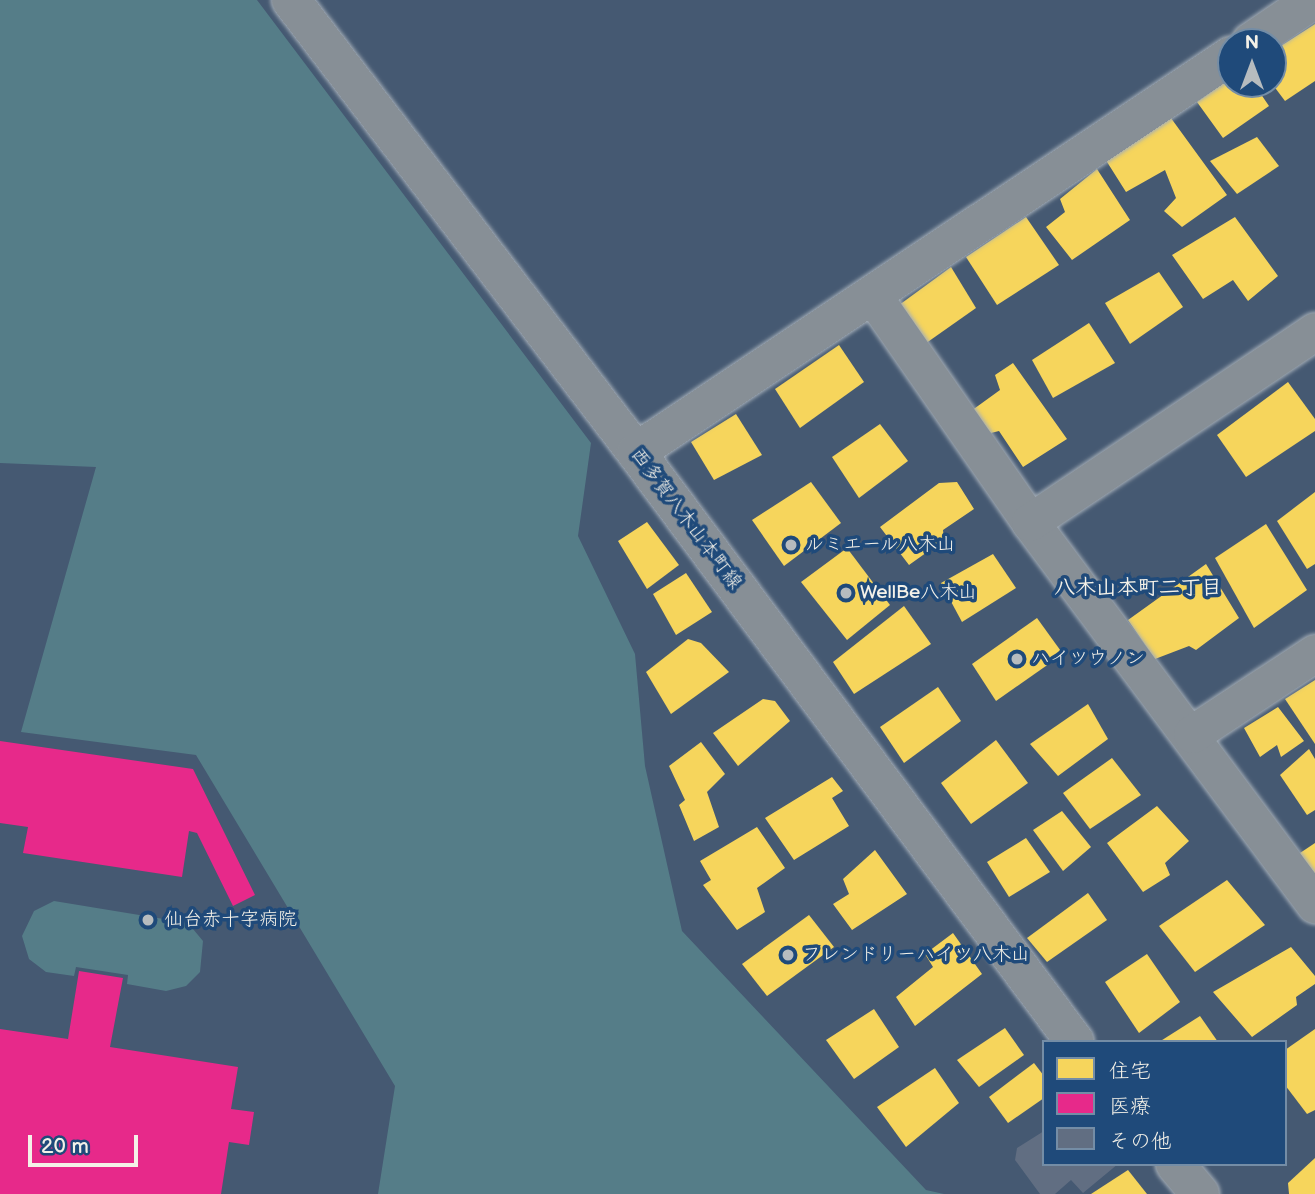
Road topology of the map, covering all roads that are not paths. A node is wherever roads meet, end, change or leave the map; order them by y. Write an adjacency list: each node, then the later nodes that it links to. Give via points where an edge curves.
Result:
1 (291, 0): 7 (street, 西多賀八木山本町線)
2 (1313, 0): 3 (street)
3 (1272, 28)
4 (1217, 65): 5 (street)
5 (873, 296): 7 (street); 8 (street)
6 (1315, 331): 8 (street)
7 (636, 452): 12 (street, 西多賀八木山本町線)
8 (1030, 522): 10 (street)
9 (1315, 653): 10 (street)
10 (1192, 734): 11 (street)
11 (1315, 904)
12 (1074, 1040)
13 (1177, 1166): 14 (street)
14 (1200, 1194)

